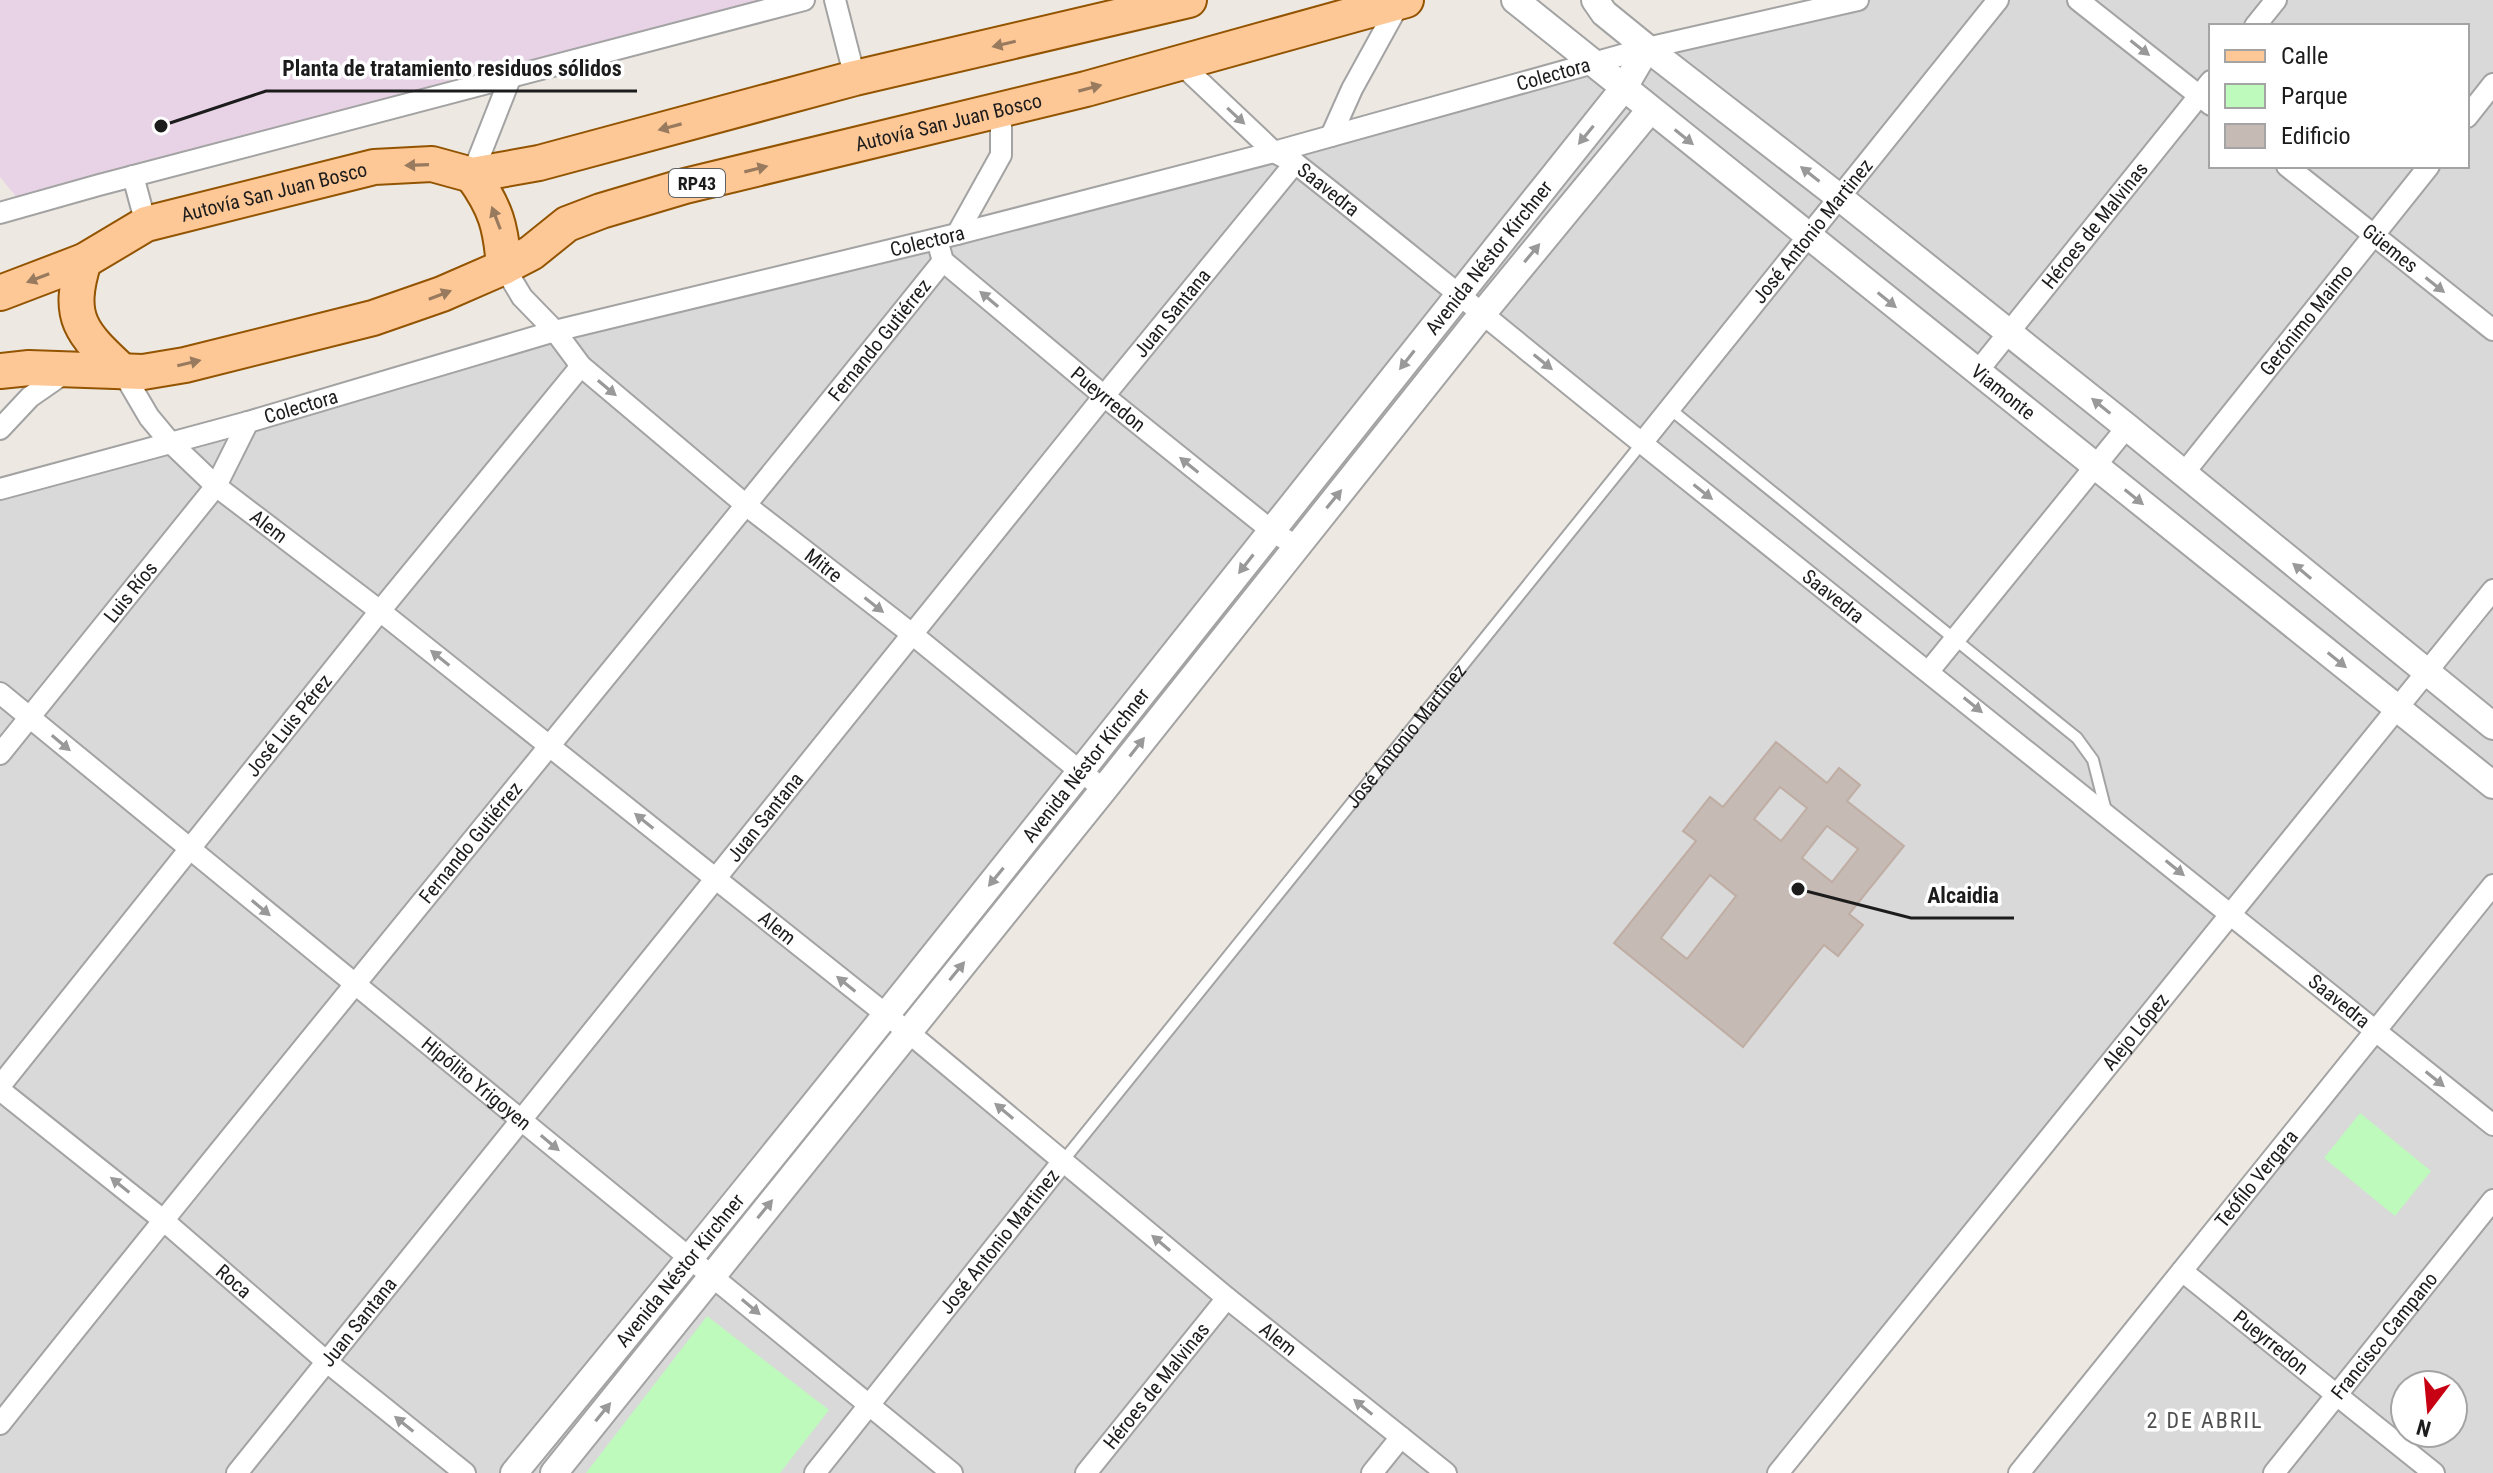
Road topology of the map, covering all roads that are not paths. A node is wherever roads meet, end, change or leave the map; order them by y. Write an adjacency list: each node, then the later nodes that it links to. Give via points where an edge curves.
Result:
1 (804, 0): 15 (street)
2 (835, 0): 16 (street)
3 (1189, 0): 16 (main road, Autovía San Juan Bosco, one-way to 16)
4 (1515, 0): 14 (street, Viamonte)
5 (1595, 0): 12 (street)
6 (1858, 0): 12 (street, Colectora)
7 (1998, 0): 30 (street, José Antonio Martinez)
8 (2078, 0): 19 (street, one-way to 19)
9 (2276, 0): 11 (street)
10 (1403, 1): 13 (main road, Autovía San Juan Bosco / RP43); 23 (street)
11 (2257, 24)
12 (1647, 48): 14 (street, Colectora); 18 (street, Avenida Néstor Kirchner); 30 (street, one-way to 12)
13 (1180, 63): 20 (main road, Autovía San Juan Bosco / RP43, one-way to 13); 24 (street, Saavedra, one-way to 24)
14 (1593, 63): 18 (street, Viamonte); 23 (street, Colectora)
15 (511, 76): 28 (street); 29 (street)
16 (855, 78): 28 (main road, Autovía San Juan Bosco, one-way to 28, via 539,163)
17 (2493, 84): 22 (street)
18 (1623, 89): 21 (street, Viamonte); 41 (street, Avenida Néstor Kirchner, one-way to 41)
19 (2207, 93): 45 (street, Héroes de Malvinas)
20 (1001, 109): 33 (street, via 1001,155); 39 (main road, Autovía San Juan Bosco / RP43, one-way to 20, via 567,224 601,211)
21 (1650, 110): 34 (street, Viamonte, one-way to 34); 42 (street, Avenida Néstor Kirchner, one-way to 21)
22 (2469, 114)
23 (1331, 136): 24 (street, Colectora)
24 (1274, 152): 25 (street, Saavedra); 33 (street, Colectora)
25 (1295, 163): 41 (street, Saavedra); 51 (street, Juan Santana)
26 (2289, 168): 35 (street, Güemes)
27 (2427, 168): 35 (street, Gerónimo Maimo)
28 (472, 175): 32 (main road, Autovía San Juan Bosco, one-way to 32, via 432,164 374,167); 39 (main road, one-way to 28, via 502,233)
29 (133, 176): 31 (street); 32 (street)
30 (1839, 197): 34 (street, José Antonio Martinez); 45 (street)
31 (0, 213)
32 (146, 224): 37 (main road, Autovía San Juan Bosco)
33 (957, 234): 36 (street, Colectora)
34 (1808, 236): 50 (street, Viamonte, one-way to 50); 52 (street, José Antonio Martinez)
35 (2374, 237): 43 (street, Güemes, one-way to 43); 59 (street, Gerónimo Maimo)
36 (936, 239): 38 (street); 44 (street, Colectora)
37 (84, 261): 40 (main road, Autovía San Juan Bosco, one-way to 40); 49 (main road, via 77,284 79,322)
38 (943, 261): 51 (street, Pueyrredon, one-way to 38); 62 (street, Fernando Gutiérrez)
39 (504, 267): 44 (street, Mitre, via 522,297); 49 (main road, Autovía San Juan Bosco / RP43, one-way to 39, via 185,365 373,318)
40 (0, 293)
41 (1460, 293): 42 (street, Saavedra); 63 (street, Avenida Néstor Kirchner, one-way to 63)
42 (1483, 313): 57 (street, Saavedra, one-way to 57); 64 (street, Avenida Néstor Kirchner, one-way to 42)
43 (2493, 330)
44 (555, 331): 46 (street, Mitre); 53 (street, Colectora)
45 (2009, 332): 50 (street, Héroes de Malvinas); 54 (street, one-way to 45)
46 (581, 366): 62 (street, Mitre, one-way to 62); 66 (street, José Luis Pérez)
47 (69, 370): 48 (main road, Autovía San Juan Bosco / RP43); 49 (main road, Autovía San Juan Bosco / RP43); 55 (street, via 30,397)
48 (0, 371)
49 (122, 371): 56 (street, Alem)
50 (1977, 372): 58 (street, Viamonte)
51 (1104, 396): 63 (street, Pueyrredon, one-way to 51); 67 (street, Juan Santana)
52 (1670, 409): 57 (street, José Antonio Martinez); 68 (lane)
53 (248, 422): 56 (street, Colectora); 60 (street, Luis Ríos)
54 (2127, 427): 58 (street); 59 (street)
55 (0, 429)
56 (169, 441): 60 (street, Alem); 61 (street, Colectora)
57 (1642, 443): 69 (street, Saavedra, one-way to 69); 92 (lane, José Antonio Martinez)
58 (2095, 466): 68 (street); 72 (street, Viamonte, one-way to 72)
59 (2184, 473): 70 (street, one-way to 59)
60 (216, 486): 66 (street, Alem); 73 (street, Luis Ríos)
61 (0, 489)
62 (747, 506): 67 (street, Mitre, one-way to 67); 75 (street, Fernando Gutiérrez)
63 (1272, 531): 64 (street, Pueyrredon); 77 (street, Avenida Néstor Kirchner, one-way to 77)
64 (1296, 546): 79 (street, Avenida Néstor Kirchner, one-way to 64)
65 (2493, 590): 70 (street, Alejo López)
66 (380, 611): 75 (street, Alem, one-way to 66); 81 (street, José Luis Pérez)
67 (912, 634): 77 (street, Mitre); 82 (street, Juan Santana)
68 (1955, 640): 69 (street); 80 (lane, via 2077,738 2093,760)
69 (1929, 671): 80 (street, Saavedra, one-way to 80)
70 (2427, 673): 72 (street, Alejo López); 74 (street)
71 (0, 693): 73 (street, Hipólito Yrigoyen)
72 (2398, 709): 78 (street, Viamonte); 84 (street, Alejo López)
73 (29, 717): 76 (street, Luis Ríos); 81 (street, Hipólito Yrigoyen, one-way to 81)
74 (2493, 726)
75 (548, 745): 82 (street, Alem, one-way to 75); 85 (street, Fernando Gutiérrez)
76 (0, 754)
77 (1081, 772): 79 (street, Mitre); 86 (street, Avenida Néstor Kirchner, one-way to 86)
78 (2493, 785)
79 (1104, 789): 87 (street, Avenida Néstor Kirchner, one-way to 79)
80 (2106, 813): 84 (street, Saavedra, one-way to 84)
81 (191, 850): 85 (street, Hipólito Yrigoyen, one-way to 85); 89 (street, José Luis Pérez)
82 (715, 878): 86 (street, Alem, one-way to 82); 90 (street, Juan Santana)
83 (2493, 885): 88 (street, Teófilo Vergara)
84 (2233, 914): 88 (street, Saavedra); 113 (street, Alejo López)
85 (354, 985): 90 (street, Hipólito Yrigoyen); 94 (street, Fernando Gutiérrez)
86 (884, 1016): 87 (street, Alem); 95 (street, Avenida Néstor Kirchner)
87 (908, 1032): 92 (street, Alem, one-way to 87); 97 (street, Avenida Néstor Kirchner, one-way to 87)
88 (2377, 1032): 91 (street, Saavedra, one-way to 91); 96 (street, Teófilo Vergara)
89 (0, 1088): 94 (street, Roca, one-way to 89)
90 (521, 1119): 95 (street, Hipólito Yrigoyen, one-way to 95); 99 (street, Juan Santana)
91 (2493, 1125)
92 (1063, 1161): 98 (street, Alem, one-way to 92); 101 (street, José Antonio Martinez)
93 (2493, 1200): 100 (street, Francisco Campano)
94 (163, 1220): 99 (street, Roca); 102 (street, Fernando Gutiérrez)
95 (690, 1259): 97 (street, Hipólito Yrigoyen); 107 (street, Avenida Néstor Kirchner)
96 (2182, 1271): 100 (street, Pueyrredon); 114 (street, Teófilo Vergara)
97 (712, 1275): 101 (street, Hipólito Yrigoyen, one-way to 101); 108 (street, Avenida Néstor Kirchner, one-way to 97)
98 (1227, 1298): 103 (street, Alem, one-way to 98); 111 (street, Héroes de Malvinas)
99 (327, 1362): 105 (street, Juan Santana); 106 (street, Roca, one-way to 99)
100 (2337, 1395): 115 (street, Francisco Campano); 116 (street, Pueyrredon)
101 (869, 1406): 109 (street, José Antonio Martinez); 110 (street, Hipólito Yrigoyen)
102 (0, 1424)
103 (1401, 1437): 104 (street); 112 (street, Alem)
104 (1381, 1470)
105 (237, 1473)
106 (465, 1473)
107 (514, 1473)
108 (554, 1473)
109 (815, 1473)
110 (952, 1473)
111 (1086, 1473)
112 (1446, 1473)
113 (1778, 1473)
114 (2019, 1473)
115 (2274, 1473)
116 (2434, 1473)

